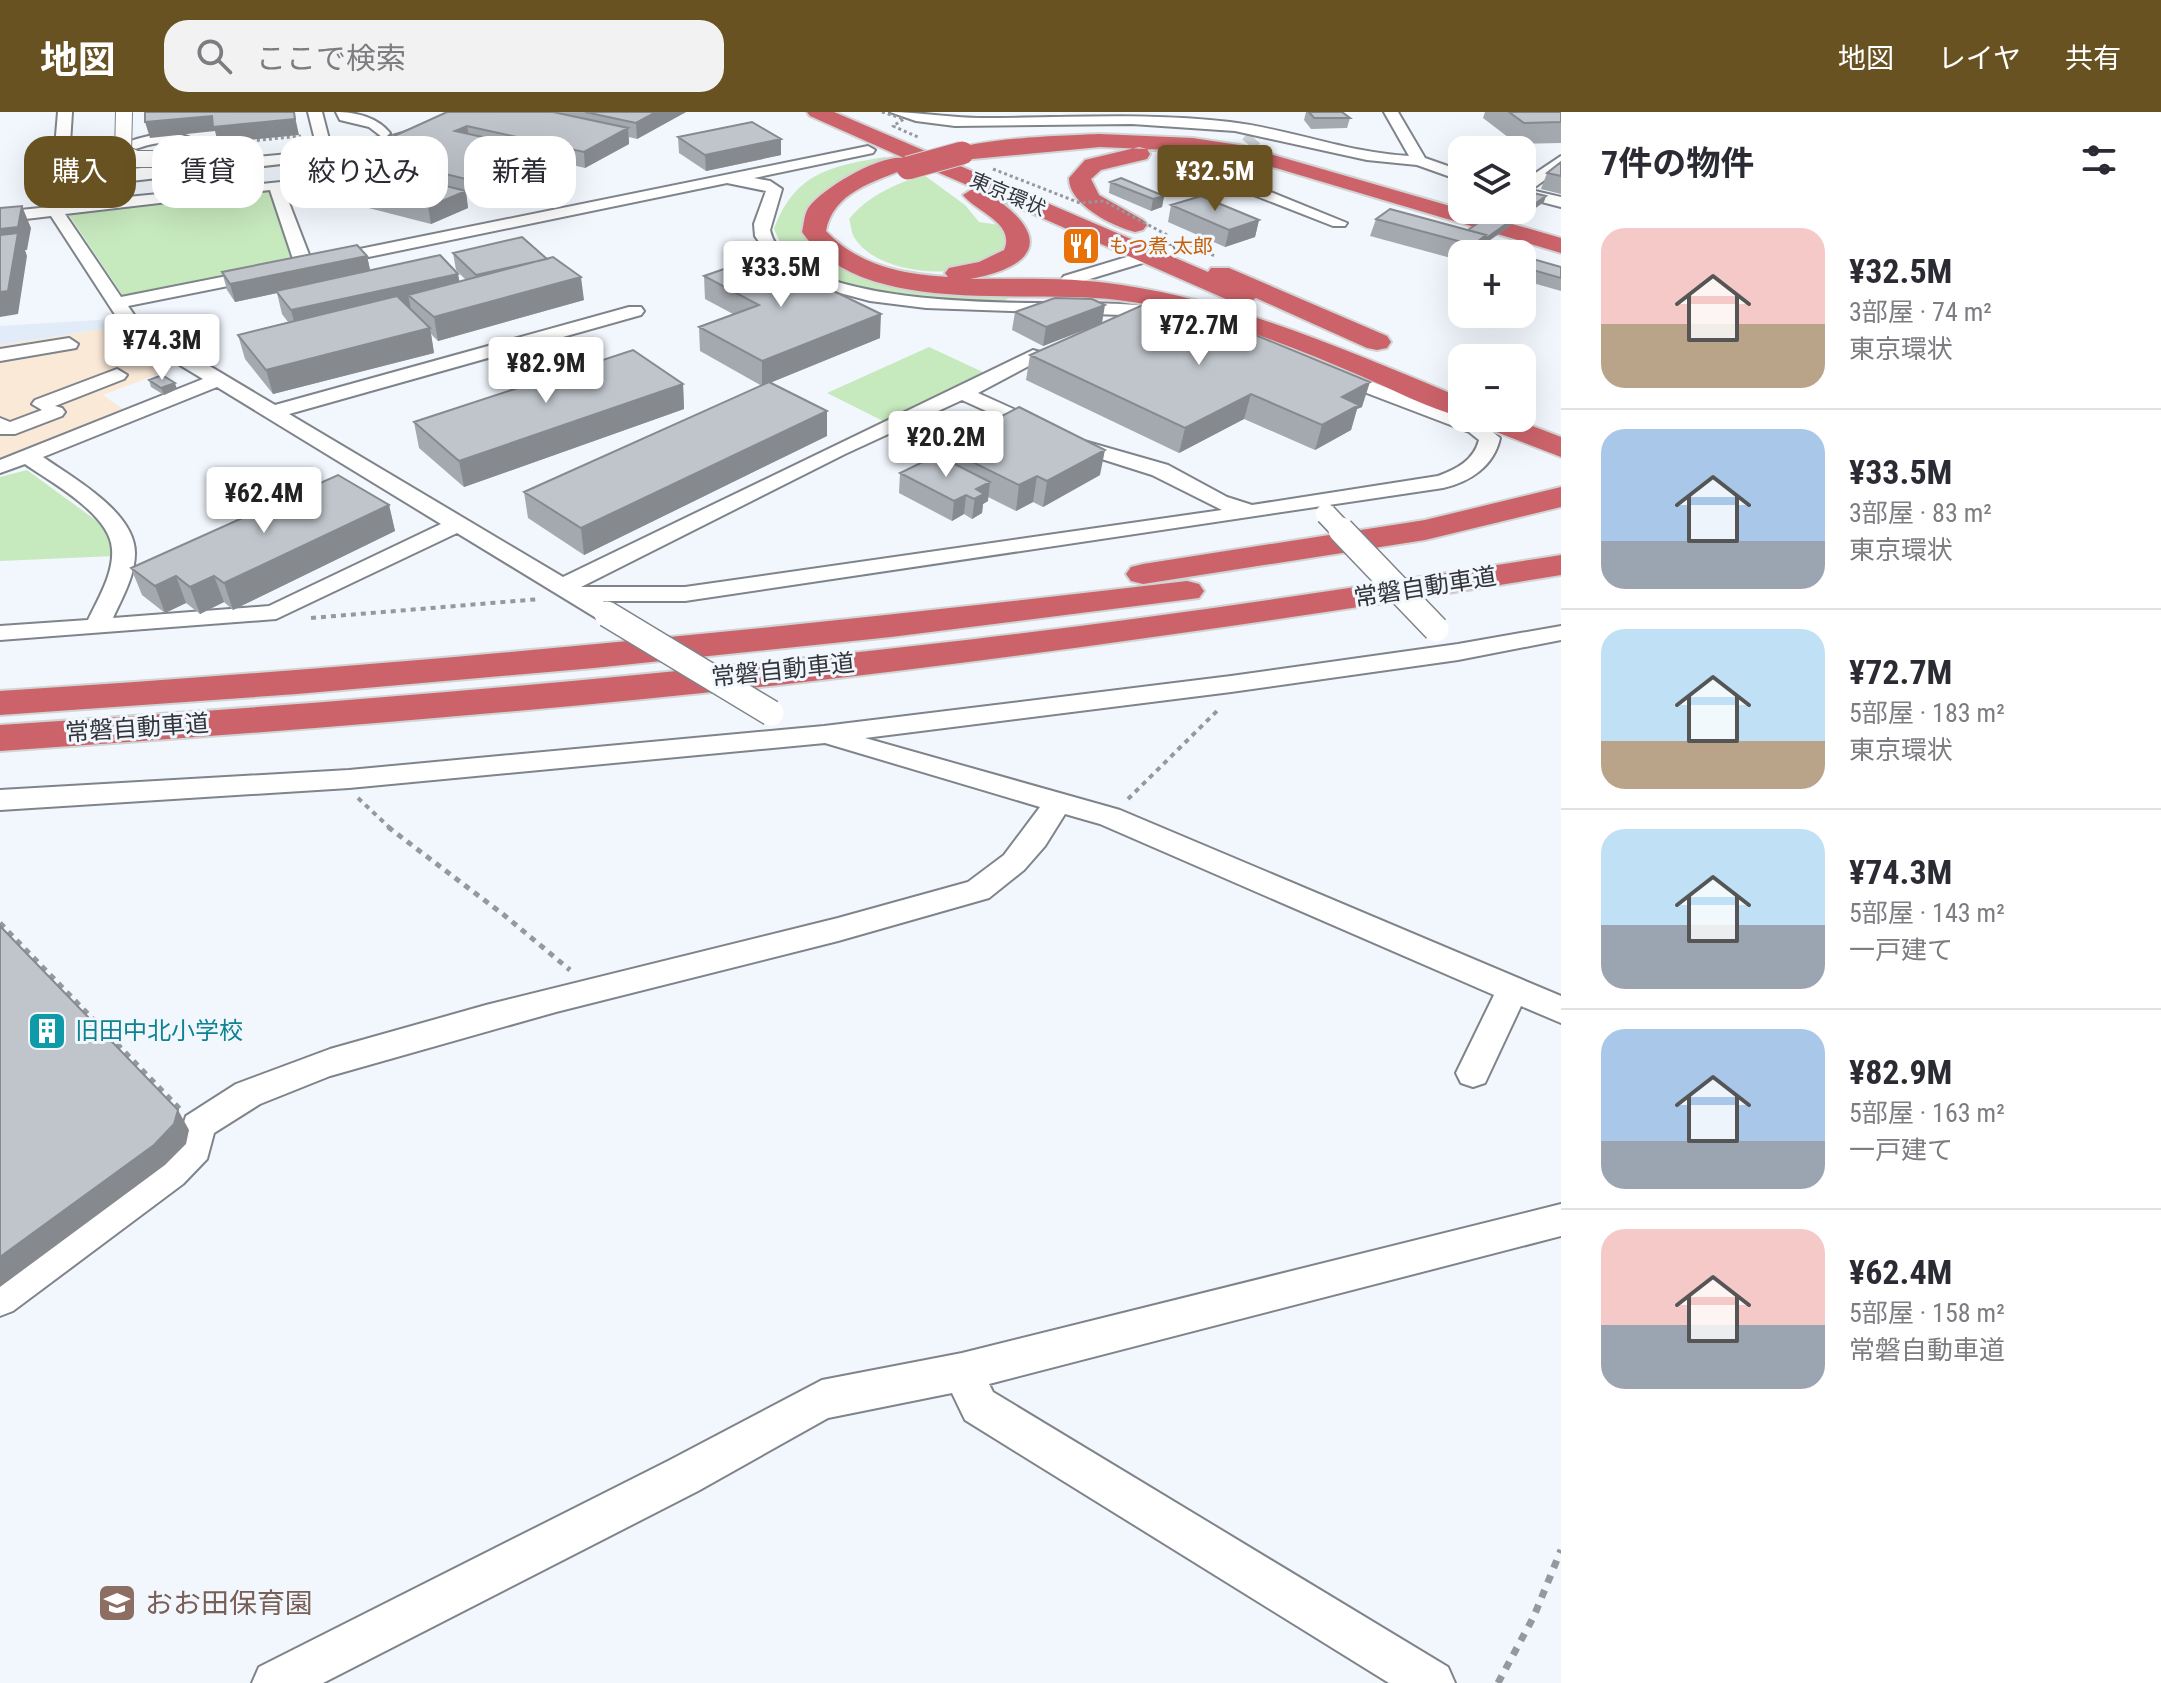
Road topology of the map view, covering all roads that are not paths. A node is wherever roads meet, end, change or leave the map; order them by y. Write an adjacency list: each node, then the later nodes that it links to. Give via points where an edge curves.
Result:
1 (65, 112): 17 (street)
2 (124, 112): 27 (street, bridge, via 123,153)
3 (315, 112): 18 (street)
4 (343, 112): 16 (street)
5 (380, 112): 13 (street)
6 (430, 112): 16 (street)
7 (463, 112): 20 (street)
8 (817, 112): 22 (highway, 東京環状)
9 (838, 112): 43 (highway, 東京環状)
10 (862, 112): 24 (highway, via 952,130 1183,134)
11 (897, 112): 14 (street)
12 (1391, 112): 25 (street)
13 (357, 113)
14 (952, 116): 15 (street)
15 (1206, 118): 25 (street, via 1258,134)
16 (383, 133): 19 (street)
17 (68, 136)
18 (316, 136)
19 (377, 136)
20 (411, 136)
21 (136, 145): 27 (street, via 172,139 195,146)
22 (876, 146): 29 (highway, via 970,191 1013,223 1021,237 1016,253 983,269 922,273 853,254 830,231 831,216 856,191); 33 (street); 43 (highway, 東京環状)
23 (957, 152): 24 (highway, via 1032,139 1119,137); 29 (highway, bridge); 32 (highway, via 1046,143 1157,144 1249,155)
24 (1299, 156): 35 (highway)
25 (1419, 161): 31 (street)
26 (1561, 161): 34 (street)
27 (150, 163): 30 (street)
28 (1233, 163): 42 (street, via 1228,175 1246,187)
29 (903, 165): 60 (highway, via 848,185 818,211 814,232 827,248 848,262 892,277 936,284 1080,288 1160,298 1266,329)
30 (136, 169)
31 (1448, 171)
32 (1327, 178): 44 (highway); 51 (highway, via 1217,156 1156,153 1093,165 1080,185 1091,200 1125,221 1310,304)
33 (728, 179): 45 (street); 49 (street, via 774,189 763,236 778,258 809,276 889,299)
34 (1536, 180)
35 (1448, 189)
36 (1536, 194): 37 (street)
37 (1561, 202)
38 (57, 210): 40 (street); 45 (street, via 276,185); 48 (street)
39 (1536, 211): 41 (highway)
40 (0, 217)
41 (1561, 219)
42 (1336, 220)
43 (1166, 246): 46 (street); 51 (highway, 東京環状); 58 (highway, 東京環状)
44 (1561, 246)
45 (290, 268): 48 (street)
46 (1070, 280)
47 (1037, 294): 49 (street)
48 (116, 303): 57 (street, via 134,329)
49 (1020, 308): 74 (street, via 1123,310 1193,322 1453,418 1490,438 1481,459 1466,473)
50 (635, 311): 62 (street)
51 (1352, 332): 55 (highway, 東京環状)
52 (69, 344): 53 (street)
53 (0, 355)
54 (1033, 356): 59 (street)
55 (1407, 356)
56 (117, 375): 61 (street, via 42,404)
57 (220, 379): 62 (street); 67 (street)
58 (1448, 385)
59 (962, 393): 75 (street, via 1068,442 1160,470 1219,502); 79 (street, via 838,450)
60 (1448, 402)
61 (55, 412): 65 (street, via 8,430); 67 (street)
62 (273, 412): 76 (street)
63 (1536, 412): 64 (highway)
64 (1561, 422)
65 (0, 424)
66 (1536, 424): 69 (highway)
67 (87, 432): 71 (street)
68 (1521, 432): 70 (highway)
69 (1561, 435)
70 (1561, 448)
71 (27, 456): 72 (street); 80 (street, via 103,512 120,531 120,570)
72 (0, 467)
73 (1561, 497): 84 (highway, via 1330,547 713,629)
74 (1321, 509): 75 (street); 83 (street, bridge)
75 (1251, 512): 79 (street, via 685,594)
76 (460, 523): 79 (street); 80 (street, via 276,612)
77 (1561, 536): 84 (highway, 常磐自動車道, via 1004,614)
78 (1561, 565): 88 (highway, 常磐自動車道, via 1256,613 744,675 439,705)
79 (563, 593): 87 (street, bridge, via 771,713)
80 (97, 627): 81 (street)
81 (0, 633)
82 (1561, 633): 83 (street)
83 (1458, 652): 86 (street)
84 (448, 672): 85 (highway, 常磐自動車道)
85 (0, 703)
86 (921, 723): 87 (street); 89 (street, via 914,747)
87 (824, 735): 89 (street); 90 (street, via 349,779)
88 (0, 738)
89 (923, 764): 91 (street)
90 (0, 800)
91 (1058, 800): 92 (street, via 1110,817); 96 (street, via 1007,867 978,890 592,989 301,1072 231,1102 198,1126 195,1148 170,1173)
92 (1513, 989): 93 (street); 94 (street)
93 (1561, 1010)
94 (1473, 1073)
95 (1561, 1220): 97 (street)
96 (0, 1298)
97 (962, 1372): 98 (street, via 822,1400); 99 (street, via 979,1406)
98 (275, 1683)
99 (1432, 1683)

